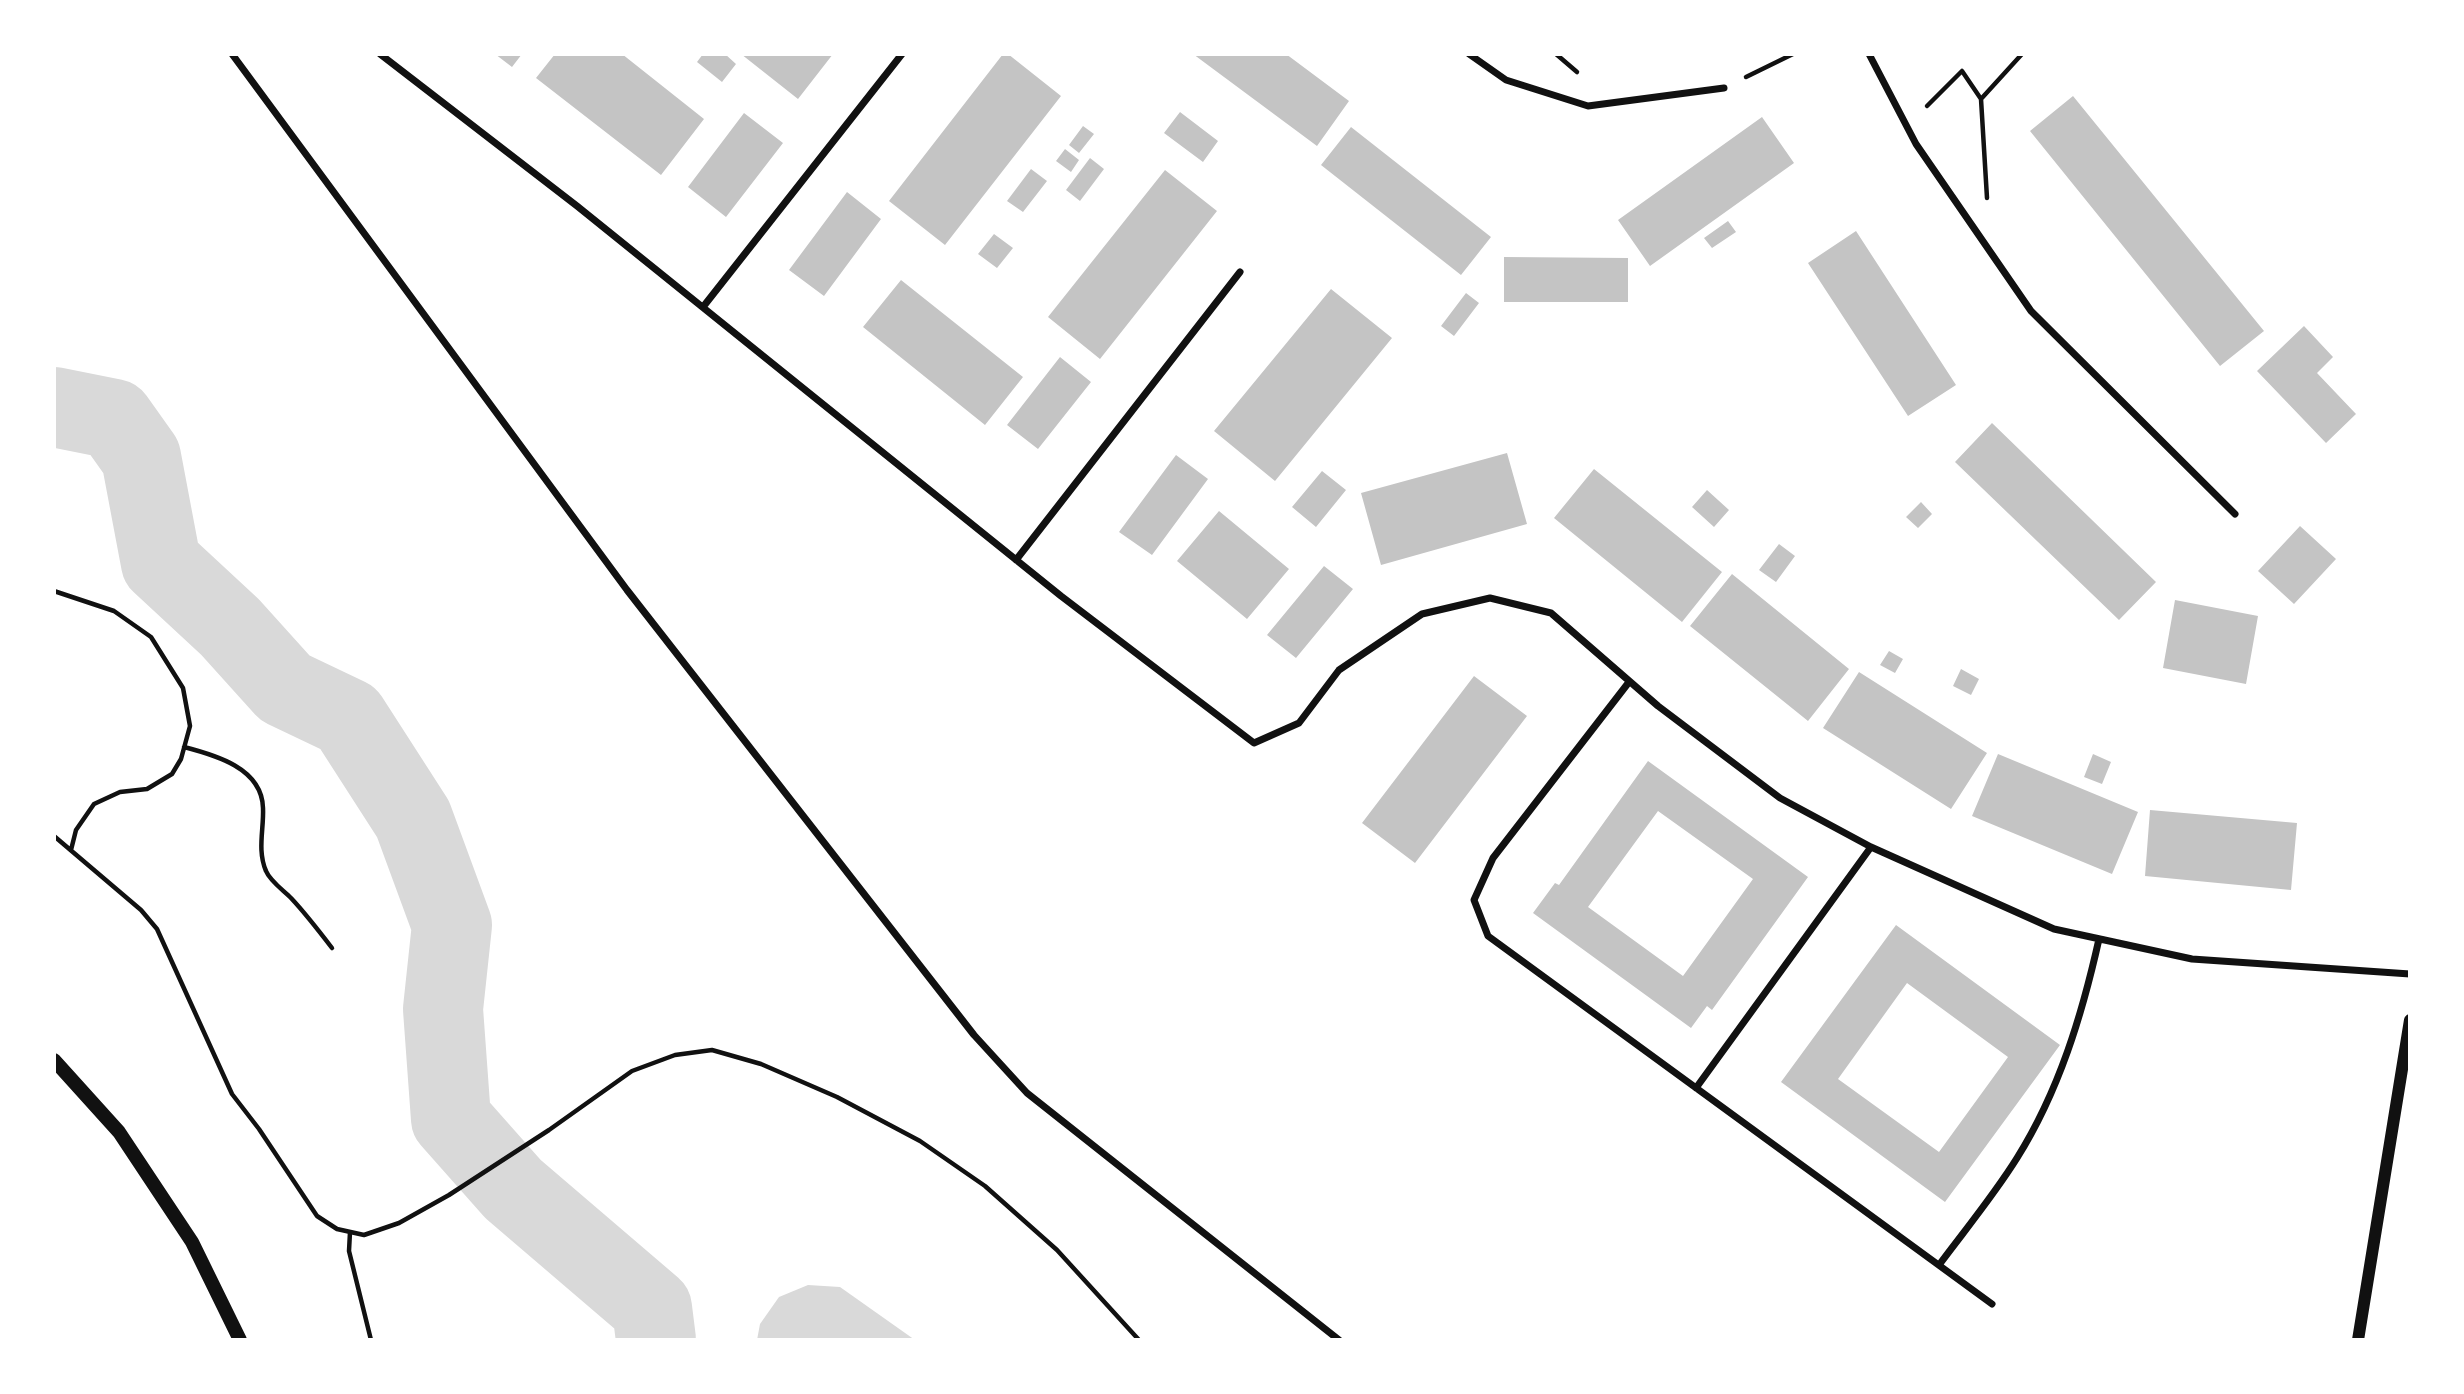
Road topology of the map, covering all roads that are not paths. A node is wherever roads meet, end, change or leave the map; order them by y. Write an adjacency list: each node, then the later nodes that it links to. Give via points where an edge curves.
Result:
1 (232, 54): 21 (street, via 627,590 974,1035 1027,1093)
2 (902, 54): 8 (street)
3 (1469, 54): 6 (street, via 1506,80 1588,106)
4 (1869, 54): 9 (street, via 1916,144 2031,311)
5 (383, 55): 8 (street)
6 (1724, 88)
7 (1240, 272): 10 (street)
8 (703, 307): 10 (street)
9 (2235, 514)
10 (1016, 560): 11 (street, via 1254,743 1299,723 1339,670 1422,614 1490,598 1552,613)
11 (1629, 682): 12 (street, via 1780,798); 17 (street, via 1493,858 1474,900 1488,936)
12 (1871, 847): 13 (street, via 2054,929); 17 (street)
13 (2099, 939): 14 (street, via 2192,960); 18 (street, via 2057,1083 2017,1158)
14 (2410, 974)
15 (2410, 1020): 22 (street)
16 (54, 1060): 20 (main road, via 118,1132 192,1242)
17 (1696, 1088): 18 (street)
18 (1939, 1265): 19 (street)
19 (1992, 1304)
20 (240, 1340)
21 (1339, 1340)
22 (2358, 1340)

